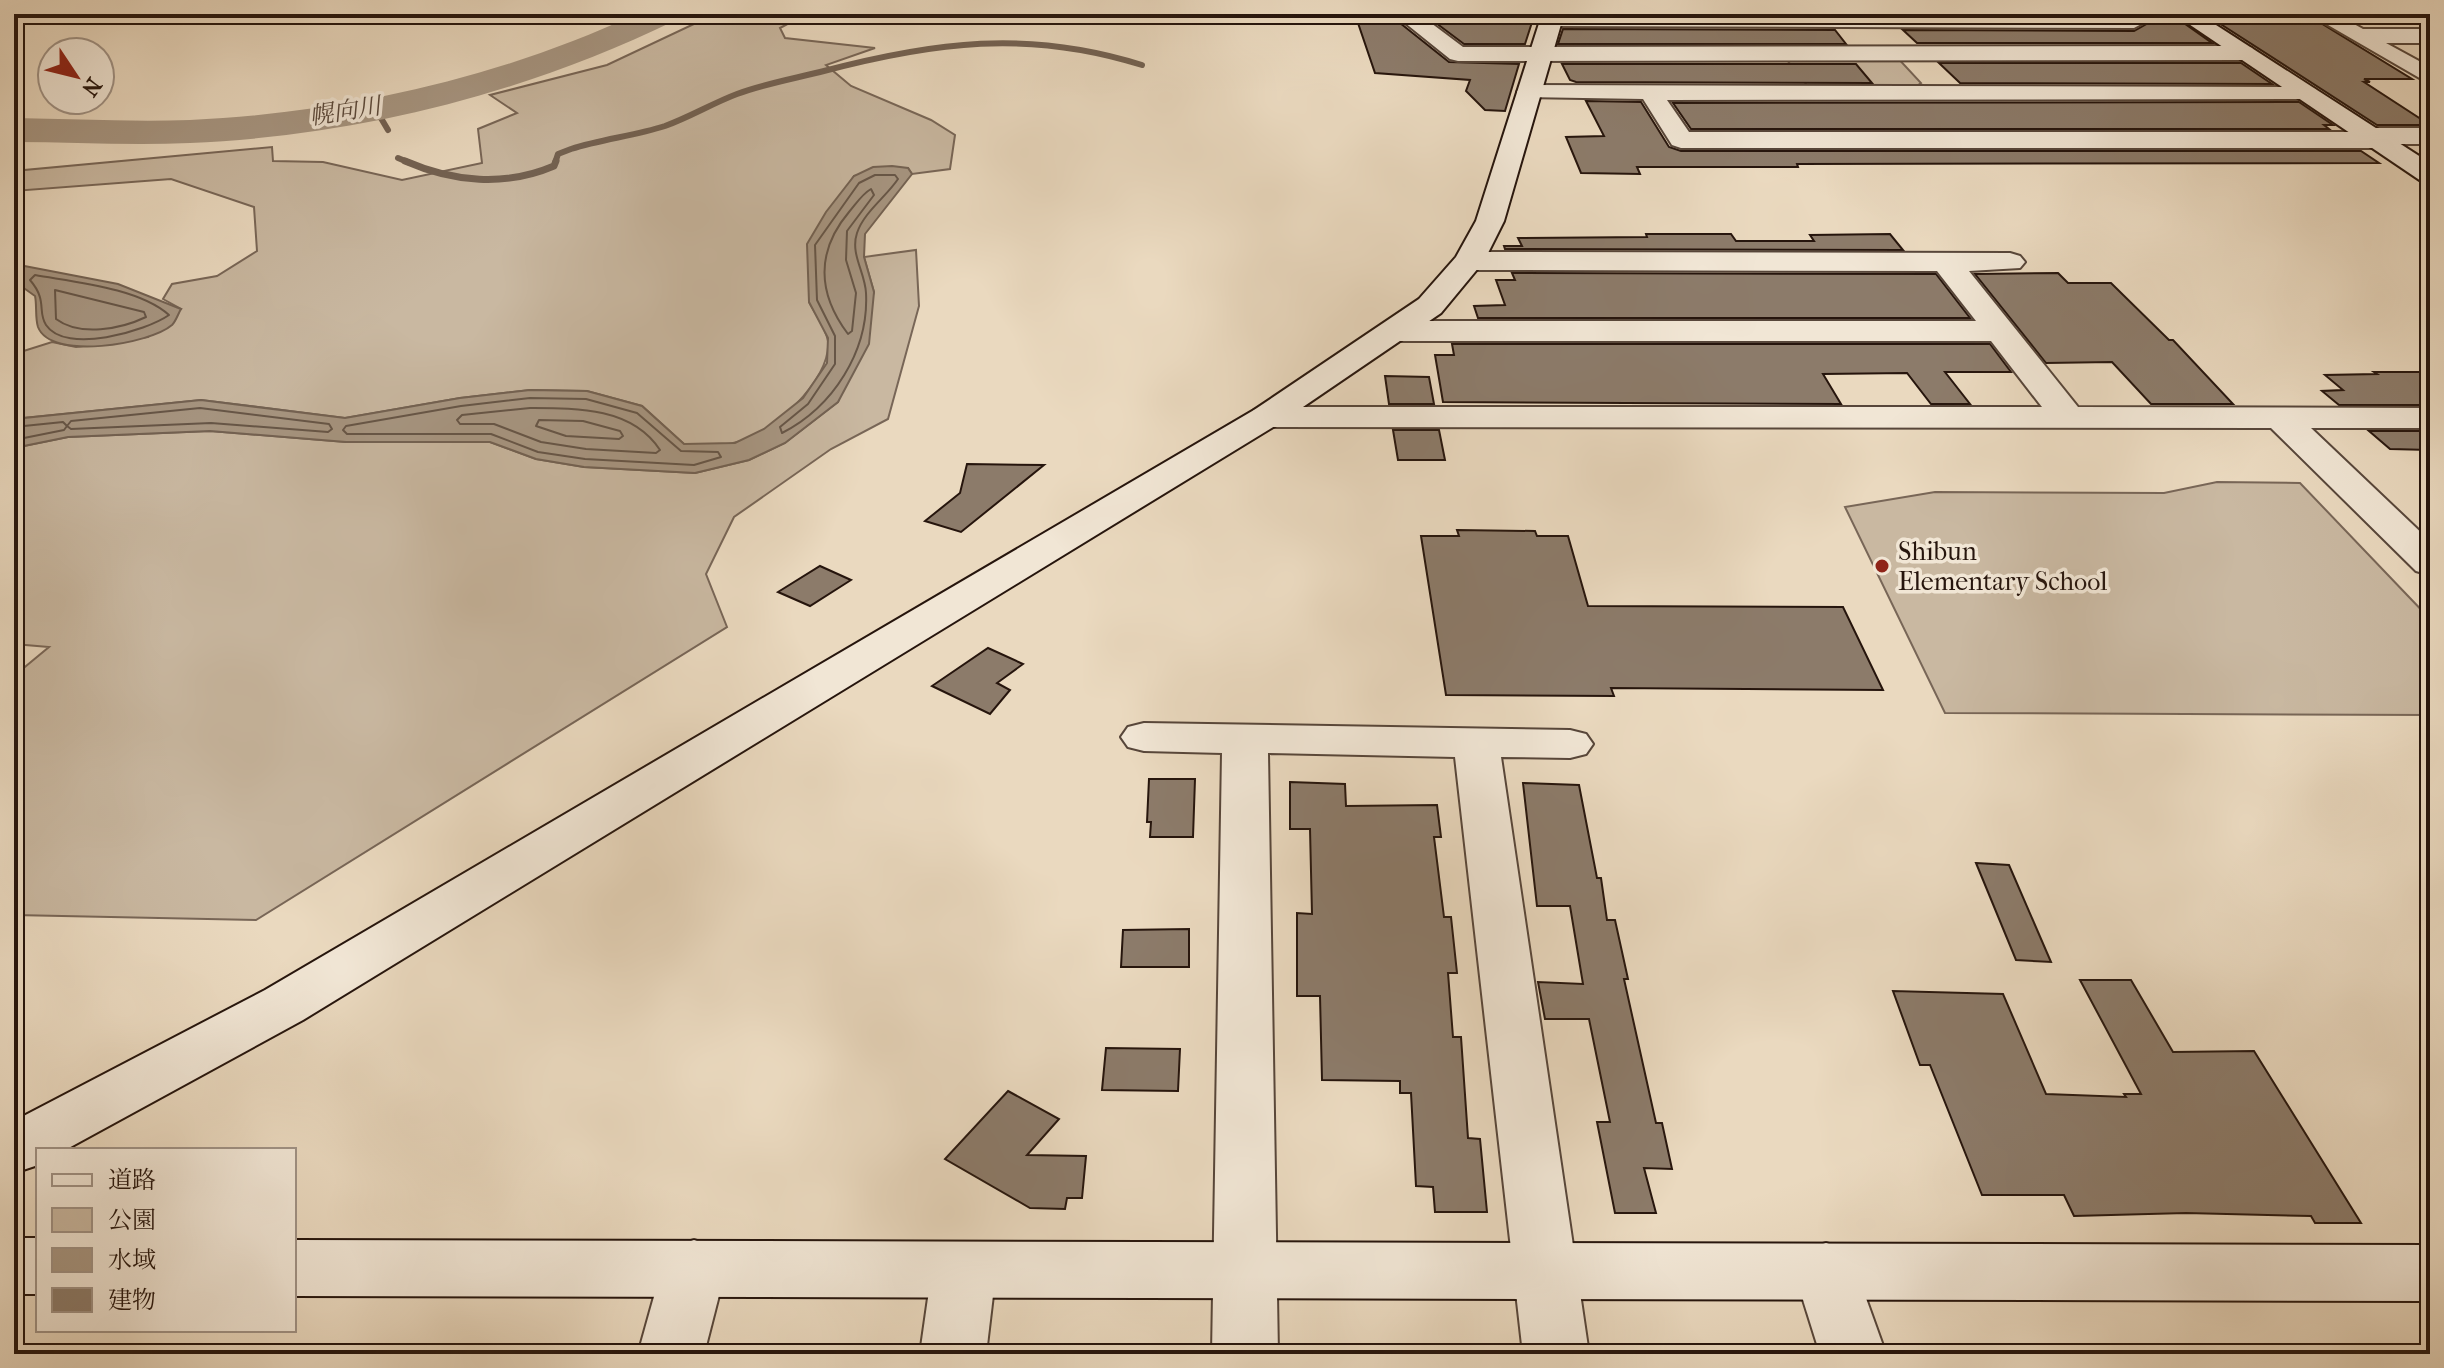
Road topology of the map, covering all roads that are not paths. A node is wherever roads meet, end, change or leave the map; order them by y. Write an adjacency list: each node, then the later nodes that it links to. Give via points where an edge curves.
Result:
1 (1405, 14): 5 (street, via 1458,54)
2 (2320, 14): 6 (street)
3 (1871, 18): 4 (street); 5 (street); 8 (street)
4 (2174, 20): 9 (street)
5 (1548, 29): 8 (street); 11 (street)
6 (2358, 36): 7 (street); 10 (street)
7 (2430, 36)
8 (1908, 52): 9 (street); 13 (street)
9 (2244, 53): 14 (street)
10 (2430, 77)
11 (1529, 92): 12 (street); 20 (street, via 1490,221)
12 (1650, 92): 13 (street); 17 (street, via 1681,140)
13 (1947, 93): 14 (street); 17 (street)
14 (2307, 94): 16 (street)
15 (2430, 136): 16 (street)
16 (2375, 138): 17 (street); 19 (street)
17 (1995, 140): 18 (street)
18 (2017, 161)
19 (2430, 175)
20 (1469, 261): 21 (street); 23 (street, via 1430,306)
21 (1946, 262): 22 (street); 24 (street)
22 (2010, 262)
23 (1395, 331): 24 (street); 25 (street)
24 (2001, 331): 26 (street)
25 (1266, 417): 26 (street); 34 (street, via 284,1005)
26 (2068, 417): 27 (street)
27 (2280, 418): 28 (street); 29 (street)
28 (2430, 418)
29 (2430, 563)
30 (1144, 737): 31 (street)
31 (1245, 739): 32 (street); 40 (street)
32 (1476, 742): 33 (street); 41 (street)
33 (1570, 744)
34 (14, 1149)
35 (14, 1266): 36 (street)
36 (36, 1266)
37 (296, 1268): 38 (street)
38 (694, 1268): 39 (street); 44 (street)
39 (964, 1270): 40 (street); 45 (street)
40 (1244, 1270): 41 (street); 46 (street)
41 (1543, 1271): 42 (street); 47 (street)
42 (1826, 1271): 43 (street); 48 (street)
43 (2430, 1273)
44 (671, 1354)
45 (953, 1354)
46 (1245, 1354)
47 (1556, 1354)
48 (1853, 1354)

